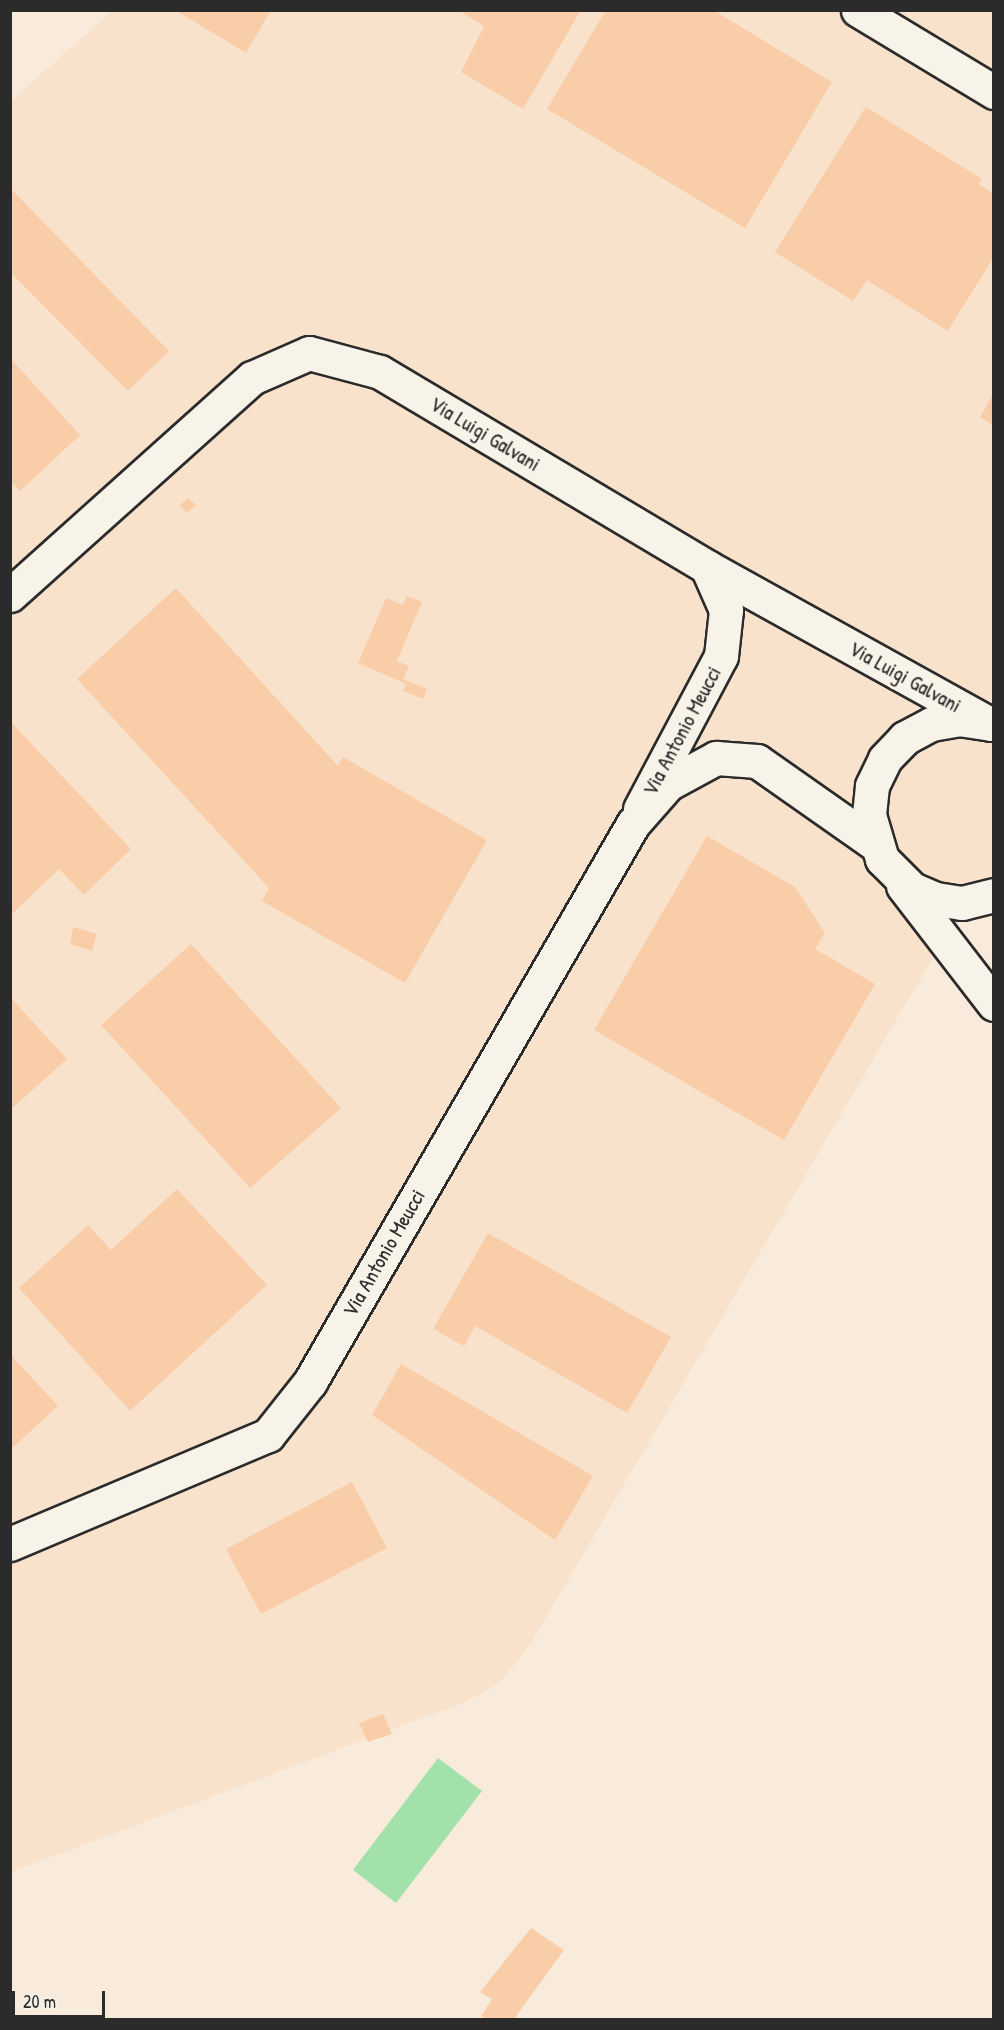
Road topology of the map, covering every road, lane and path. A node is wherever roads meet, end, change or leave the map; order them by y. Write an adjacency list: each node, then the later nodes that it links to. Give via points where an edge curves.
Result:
1 (858, 10): 2 (main road)
2 (993, 92)
3 (707, 567): 4 (main road, Via Luigi Galvani, via 380,372 309,353 252,378); 5 (main road, Via Luigi Galvani); 6 (main road, Via Antonio Meucci, via 726,609 721,656)
4 (10, 595)
5 (992, 724): 7 (main road, via 960,719 931,724 905,738 885,759 872,786 869,815)
6 (633, 824): 7 (main road, Via Antonio Meucci, via 668,784 689,770 716,758 740,757 773,769); 11 (main road, Via Antonio Meucci, via 310,1382 268,1434)
7 (875, 844): 8 (main road)
8 (892, 872): 9 (main road, via 912,889 936,900 962,903); 10 (main road)
9 (993, 895)
10 (993, 1004)
11 (10, 1544)

